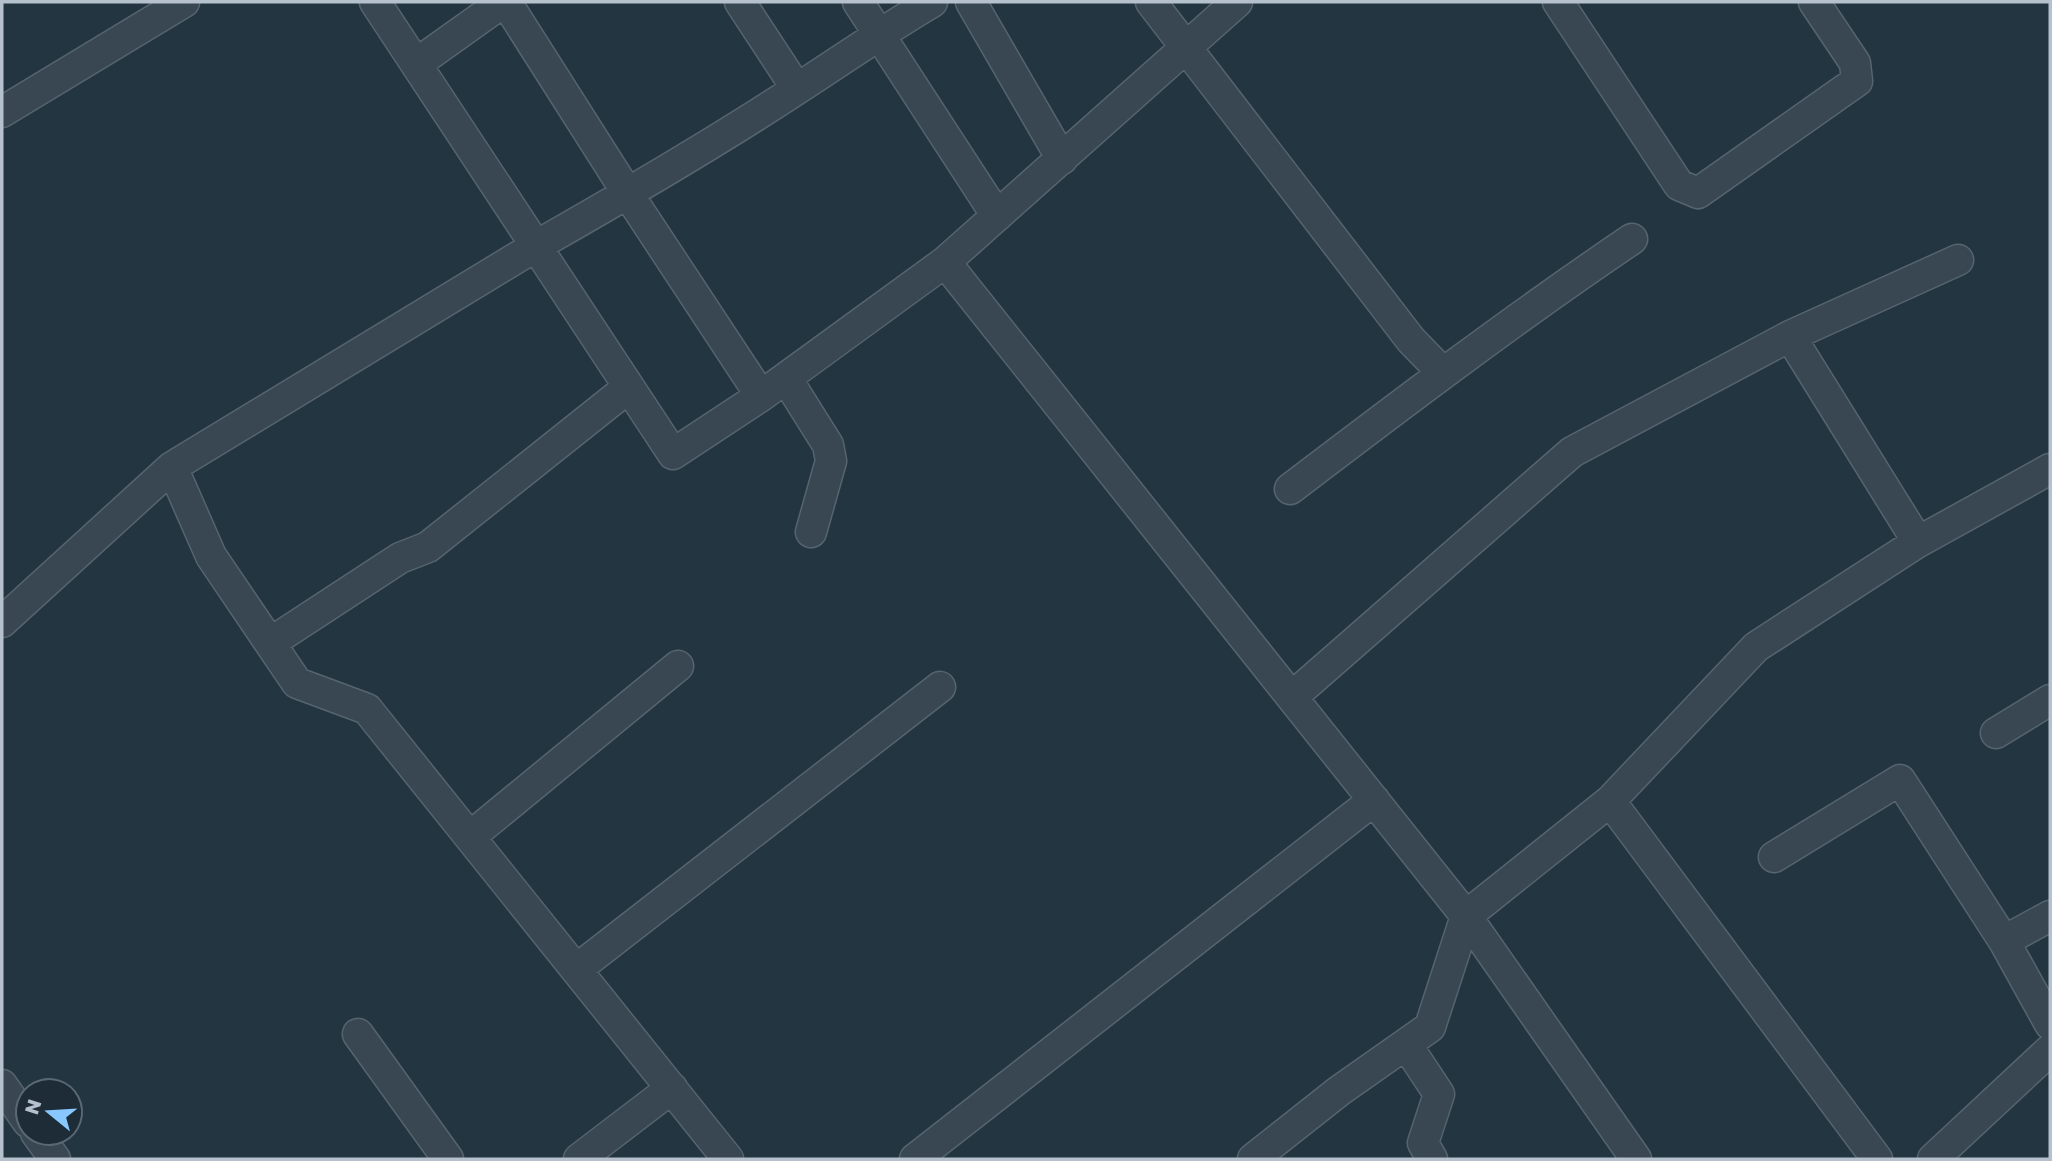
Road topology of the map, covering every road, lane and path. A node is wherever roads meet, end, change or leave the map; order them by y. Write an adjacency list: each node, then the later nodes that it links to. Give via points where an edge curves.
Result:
1 (184, 2): 16 (street)
2 (375, 2): 14 (street)
3 (504, 2): 14 (street); 18 (street)
4 (740, 2): 15 (street)
5 (858, 2): 12 (street)
6 (932, 2): 12 (street)
7 (971, 2): 17 (street)
8 (1151, 2): 13 (street)
9 (1237, 2): 13 (street)
10 (1558, 2): 11 (street, via 1679,185 1698,192 1857,80 1855,62)
11 (1814, 2)
12 (879, 33): 15 (street); 19 (street)
13 (1184, 47): 17 (street); 25 (street, via 1411,340)
14 (416, 64): 21 (street)
15 (797, 89): 18 (street)
16 (2, 112)
17 (1062, 159): 19 (street)
18 (628, 194): 21 (street); 28 (street)
19 (997, 216): 23 (street)
20 (1632, 239): 25 (street)
21 (536, 246): 27 (street); 29 (street)
22 (1958, 260): 24 (street)
23 (945, 262): 26 (street); 38 (street)
24 (1790, 336): 33 (street); 38 (street, via 1572,452)
25 (1443, 373): 31 (street)
26 (786, 378): 28 (street); 32 (street, via 828,445 831,461)
27 (629, 387): 28 (street, via 673,454); 35 (street, via 428,547 400,558)
28 (761, 396)
29 (173, 467): 34 (street); 35 (street, via 211,556)
30 (2050, 469): 33 (street)
31 (1290, 489)
32 (811, 532)
33 (1918, 542): 42 (street, via 1756,647)
34 (2, 622)
35 (270, 643): 43 (street, via 297,683 367,709)
36 (678, 666): 43 (street)
37 (940, 687): 48 (street)
38 (1292, 697): 41 (street)
39 (2050, 700): 40 (street)
40 (1996, 733)
41 (1374, 800): 45 (street); 59 (street)
42 (1610, 801): 45 (street); 63 (street)
43 (471, 836): 48 (street)
44 (1774, 857): 47 (street, via 1900,780)
45 (1466, 916): 51 (street, via 1430,1027); 62 (street)
46 (2050, 916): 47 (street)
47 (2004, 941): 49 (street)
48 (577, 969): 54 (street)
49 (2050, 1024)
50 (358, 1034): 56 (street)
51 (1406, 1044): 60 (street); 61 (street, via 1439,1094 1423,1143)
52 (2050, 1050): 64 (street)
53 (2, 1086): 55 (street)
54 (672, 1088): 57 (street); 58 (street)
55 (14, 1103)
56 (448, 1159)
57 (579, 1159)
58 (728, 1159)
59 (915, 1159)
60 (1253, 1159)
61 (1432, 1159)
62 (1636, 1159)
63 (1877, 1159)
64 (1934, 1159)

